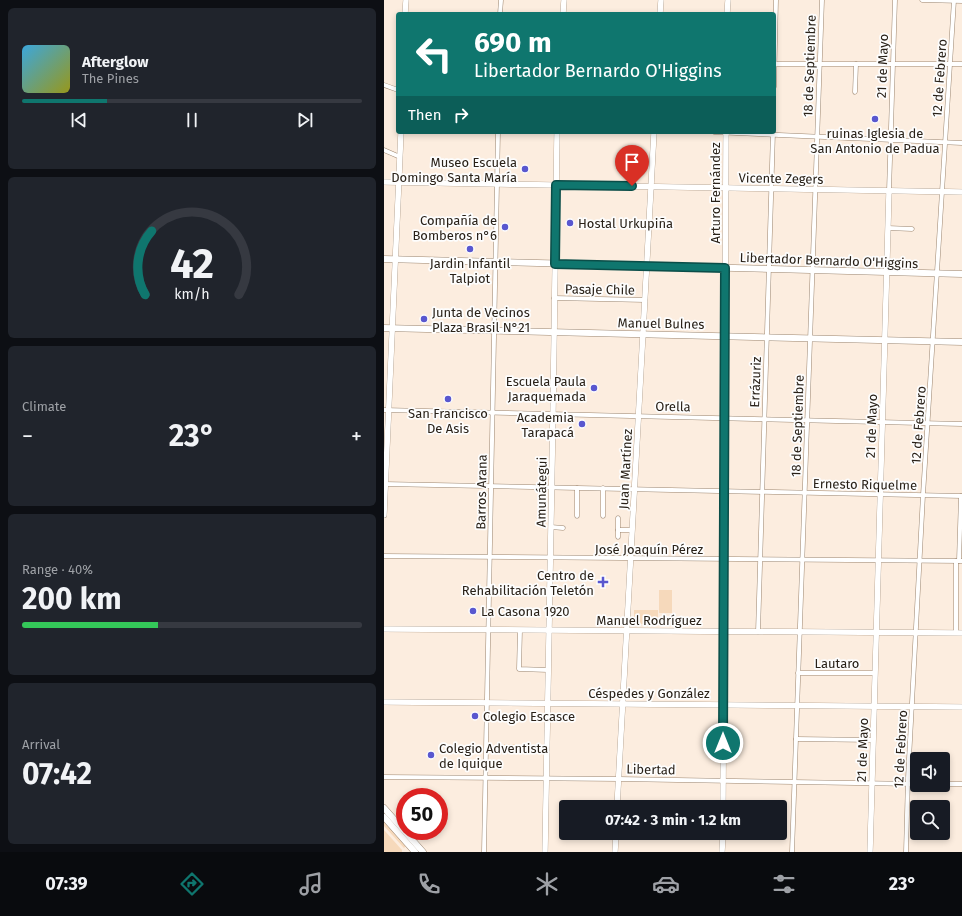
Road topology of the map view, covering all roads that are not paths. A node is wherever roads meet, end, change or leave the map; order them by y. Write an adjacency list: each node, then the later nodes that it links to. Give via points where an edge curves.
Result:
1 (406, 0): 12 (street)
2 (501, 0): 13 (street)
3 (564, 0): 14 (street)
4 (661, 0): 15 (street)
5 (728, 0): 16 (street)
6 (776, 0): 17 (street)
7 (822, 0): 19 (street, 18 de Septiembre)
8 (895, 0): 21 (street, 21 de Mayo)
9 (922, 0): 10 (street)
10 (954, 1): 11 (street); 22 (street, 12 de Febrero)
11 (962, 1)
12 (405, 12)
13 (500, 12)
14 (563, 12)
15 (660, 12)
16 (727, 12)
17 (776, 12)
18 (776, 64): 19 (street)
19 (819, 64): 20 (street); 33 (street, 18 de Septiembre)
20 (856, 64): 21 (street); 26 (street)
21 (893, 64): 22 (street); 34 (street, 21 de Mayo)
22 (950, 64): 23 (street); 35 (street, 12 de Febrero)
23 (962, 64)
24 (384, 85): 25 (street)
25 (396, 89)
26 (855, 92)
27 (401, 134): 38 (street)
28 (498, 134): 41 (street, Barros Arana)
29 (557, 134): 42 (street, Amunátegui)
30 (654, 134): 43 (street, Juan Martínez)
31 (726, 134): 44 (street, Arturo Fernández)
32 (773, 134): 33 (street); 45 (street, Errázuriz)
33 (817, 137): 34 (street); 46 (street, 18 de Septiembre)
34 (890, 140): 35 (street); 47 (street, 21 de Mayo)
35 (945, 142): 36 (street); 48 (street, 12 de Febrero)
36 (962, 143)
37 (384, 150): 38 (street)
38 (400, 157): 40 (street)
39 (384, 182): 40 (street, Vicente Zegers)
40 (399, 182): 41 (street, Vicente Zegers); 53 (street)
41 (497, 184): 42 (street, Vicente Zegers); 54 (street, Barros Arana)
42 (556, 185): 43 (street, Vicente Zegers); 55 (street, Amunátegui)
43 (651, 186): 44 (street, Vicente Zegers); 56 (street, Juan Martínez)
44 (726, 188): 45 (street, Vicente Zegers); 57 (street, Arturo Fernández)
45 (771, 189): 46 (street, Vicente Zegers); 58 (street, Errázuriz)
46 (815, 189): 47 (street, Vicente Zegers); 59 (street, 18 de Septiembre)
47 (889, 191): 48 (street, Vicente Zegers); 50 (street, 21 de Mayo)
48 (942, 192): 49 (street, Vicente Zegers); 61 (street, 12 de Febrero)
49 (962, 192)
50 (888, 228): 51 (street); 60 (street, 21 de Mayo)
51 (912, 229)
52 (384, 259): 53 (main road, Libertador Bernardo O'Higgins)
53 (396, 260): 54 (main road, Libertador Bernardo O'Higgins); 66 (street)
54 (496, 262): 55 (main road, Libertador Bernardo O'Higgins); 67 (street, Barros Arana)
55 (555, 264): 56 (main road, Libertador Bernardo O'Higgins); 63 (street, Amunátegui)
56 (647, 266): 57 (main road, Libertador Bernardo O'Higgins); 64 (street, Juan Martínez)
57 (725, 268): 58 (main road, Libertador Bernardo O'Higgins); 70 (street, Arturo Fernández)
58 (769, 269): 59 (main road, Libertador Bernardo O'Higgins); 71 (street, Errázuriz)
59 (812, 270): 60 (main road, Libertador Bernardo O'Higgins); 72 (street, 18 de Septiembre)
60 (886, 272): 61 (main road, Libertador Bernardo O'Higgins); 73 (street, 21 de Mayo)
61 (937, 274): 62 (main road, Libertador Bernardo O'Higgins); 74 (street, 12 de Febrero)
62 (962, 274)
63 (554, 298): 64 (street, Pasaje Chile); 68 (street, Amunátegui)
64 (645, 300): 69 (street, Juan Martínez)
65 (384, 328): 66 (main road, Manuel Bulnes)
66 (392, 328): 67 (main road, Manuel Bulnes); 76 (street)
67 (494, 330): 68 (main road, Manuel Bulnes); 77 (street, Barros Arana)
68 (554, 332): 69 (main road, Manuel Bulnes); 78 (street, Amunátegui)
69 (643, 334): 70 (main road, Manuel Bulnes); 79 (street, Juan Martínez)
70 (725, 336): 71 (main road, Manuel Bulnes); 80 (street, Arturo Fernández)
71 (767, 337): 72 (main road, Manuel Bulnes); 81 (street, Errázuriz)
72 (810, 338): 73 (main road, Manuel Bulnes); 82 (street, 18 de Septiembre)
73 (884, 340): 74 (main road, Manuel Bulnes); 83 (street, 21 de Mayo)
74 (933, 341): 75 (main road, Manuel Bulnes); 84 (street, 12 de Febrero)
75 (962, 342)
76 (386, 410): 77 (street, Orella); 86 (street)
77 (493, 412): 78 (street, Orella); 87 (street, Barros Arana)
78 (553, 413): 79 (street, Orella); 88 (street, Amunátegui)
79 (639, 416): 80 (street, Orella); 91 (street, Juan Martínez)
80 (724, 418): 81 (street, Orella); 92 (street, Arturo Fernández)
81 (764, 419): 82 (street, Orella); 93 (street, Errázuriz)
82 (807, 420): 83 (street, Orella); 94 (street, 18 de Septiembre)
83 (882, 422): 84 (street, Orella); 95 (street, 21 de Mayo)
84 (928, 423): 85 (street, Orella); 96 (street, 12 de Febrero)
85 (962, 424)
86 (385, 484): 87 (street, Ernesto Riquelme); 98 (street)
87 (491, 486): 88 (street, Ernesto Riquelme); 108 (street, Barros Arana)
88 (552, 487): 89 (street, Ernesto Riquelme); 102 (street, Amunátegui)
89 (577, 488): 90 (street, Ernesto Riquelme); 99 (street)
90 (603, 488): 91 (street, Ernesto Riquelme); 100 (street)
91 (634, 489): 92 (street, Ernesto Riquelme); 105 (street, Juan Martínez)
92 (724, 491): 93 (street, Ernesto Riquelme); 111 (street, Arturo Fernández)
93 (762, 492): 94 (street, Ernesto Riquelme); 112 (street, Errázuriz)
94 (805, 493): 95 (street, Ernesto Riquelme); 113 (street, 18 de Septiembre)
95 (880, 494): 96 (street, Ernesto Riquelme); 114 (street, 21 de Mayo)
96 (923, 495): 97 (street, Ernesto Riquelme); 115 (street, 12 de Febrero)
97 (961, 496): 116 (street)
98 (384, 515)
99 (577, 516)
100 (603, 516)
101 (618, 518): 104 (street)
102 (551, 527): 103 (street); 109 (street, Amunátegui)
103 (562, 528)
104 (618, 530): 105 (street); 106 (street)
105 (632, 530): 110 (street, Juan Martínez)
106 (618, 537)
107 (384, 556): 108 (street, José Joaquín Pérez)
108 (490, 557): 109 (street, José Joaquín Pérez); 118 (street, Barros Arana)
109 (550, 558): 110 (street, José Joaquín Pérez); 120 (street, Amunátegui)
110 (631, 559): 111 (street, José Joaquín Pérez); 121 (street, Juan Martínez)
111 (724, 559): 112 (street, José Joaquín Pérez); 122 (street, Arturo Fernández)
112 (760, 560): 113 (street, José Joaquín Pérez); 123 (street, Errázuriz)
113 (802, 560): 114 (street, José Joaquín Pérez); 124 (street, 18 de Septiembre)
114 (878, 560): 115 (street, José Joaquín Pérez); 125 (street, 21 de Mayo)
115 (920, 560): 116 (street, José Joaquín Pérez); 126 (street, 12 de Febrero)
116 (959, 561): 127 (street)
117 (384, 629): 118 (street, Manuel Rodríguez)
118 (488, 630): 119 (street, Manuel Rodríguez); 132 (street, Barros Arana)
119 (520, 630): 120 (street, Manuel Rodríguez); 128 (street, via 519,669)
120 (549, 630): 121 (street, Manuel Rodríguez); 128 (street, Amunátegui)
121 (627, 631): 122 (street, Manuel Rodríguez); 134 (street, Juan Martínez)
122 (724, 631): 123 (street, Manuel Rodríguez); 135 (street, Arturo Fernández)
123 (758, 632): 124 (street, Manuel Rodríguez)
124 (800, 632): 125 (street, Manuel Rodríguez); 129 (street, 18 de Septiembre)
125 (876, 632): 126 (street, Manuel Rodríguez); 130 (street, 21 de Mayo)
126 (916, 633): 127 (street, Manuel Rodríguez); 138 (street, 12 de Febrero)
127 (959, 633)
128 (548, 670): 133 (street, Amunátegui)
129 (798, 673): 130 (street, Lautaro); 136 (street, 18 de Septiembre)
130 (875, 673): 137 (street, 21 de Mayo)
131 (384, 702): 132 (street, Céspedes y González)
132 (487, 703): 133 (street, Céspedes y González); 143 (street, Barros Arana)
133 (547, 704): 134 (street, Céspedes y González); 144 (street, Amunátegui)
134 (623, 704): 135 (street, Céspedes y González); 145 (street, Juan Martínez)
135 (723, 705): 136 (street, Céspedes y González); 146 (street, Arturo Fernández)
136 (797, 706): 137 (street, Céspedes y González); 140 (street, 18 de Septiembre)
137 (874, 706): 138 (street, Céspedes y González); 141 (street, 21 de Mayo)
138 (912, 707): 139 (street, Céspedes y González); 149 (street, 12 de Febrero)
139 (962, 707)
140 (796, 739): 141 (street); 147 (street, 18 de Septiembre)
141 (873, 740): 148 (street, 21 de Mayo)
142 (384, 777): 143 (street, Libertad)
143 (486, 778): 144 (street, Libertad); 160 (street, Barros Arana)
144 (546, 778): 145 (street, Libertad); 161 (street, Amunátegui)
145 (619, 779): 146 (street, Libertad); 152 (street, Juan Martínez)
146 (723, 780): 147 (street, Libertad); 153 (street, Arturo Fernández)
147 (795, 782): 148 (street, Libertad); 164 (street, 18 de Septiembre)
148 (872, 783): 149 (street, Libertad); 165 (street, 21 de Mayo)
149 (908, 784): 166 (street, 12 de Febrero)
150 (950, 784): 151 (street)
151 (962, 784)
152 (618, 800)
153 (723, 800)
154 (384, 808): 159 (main road)
155 (384, 817): 158 (main road)
156 (616, 840): 162 (street)
157 (723, 840): 163 (street)
158 (415, 852)
159 (423, 852)
160 (484, 852)
161 (544, 852)
162 (615, 852)
163 (722, 852)
164 (792, 852)
165 (870, 852)
166 (906, 852)

